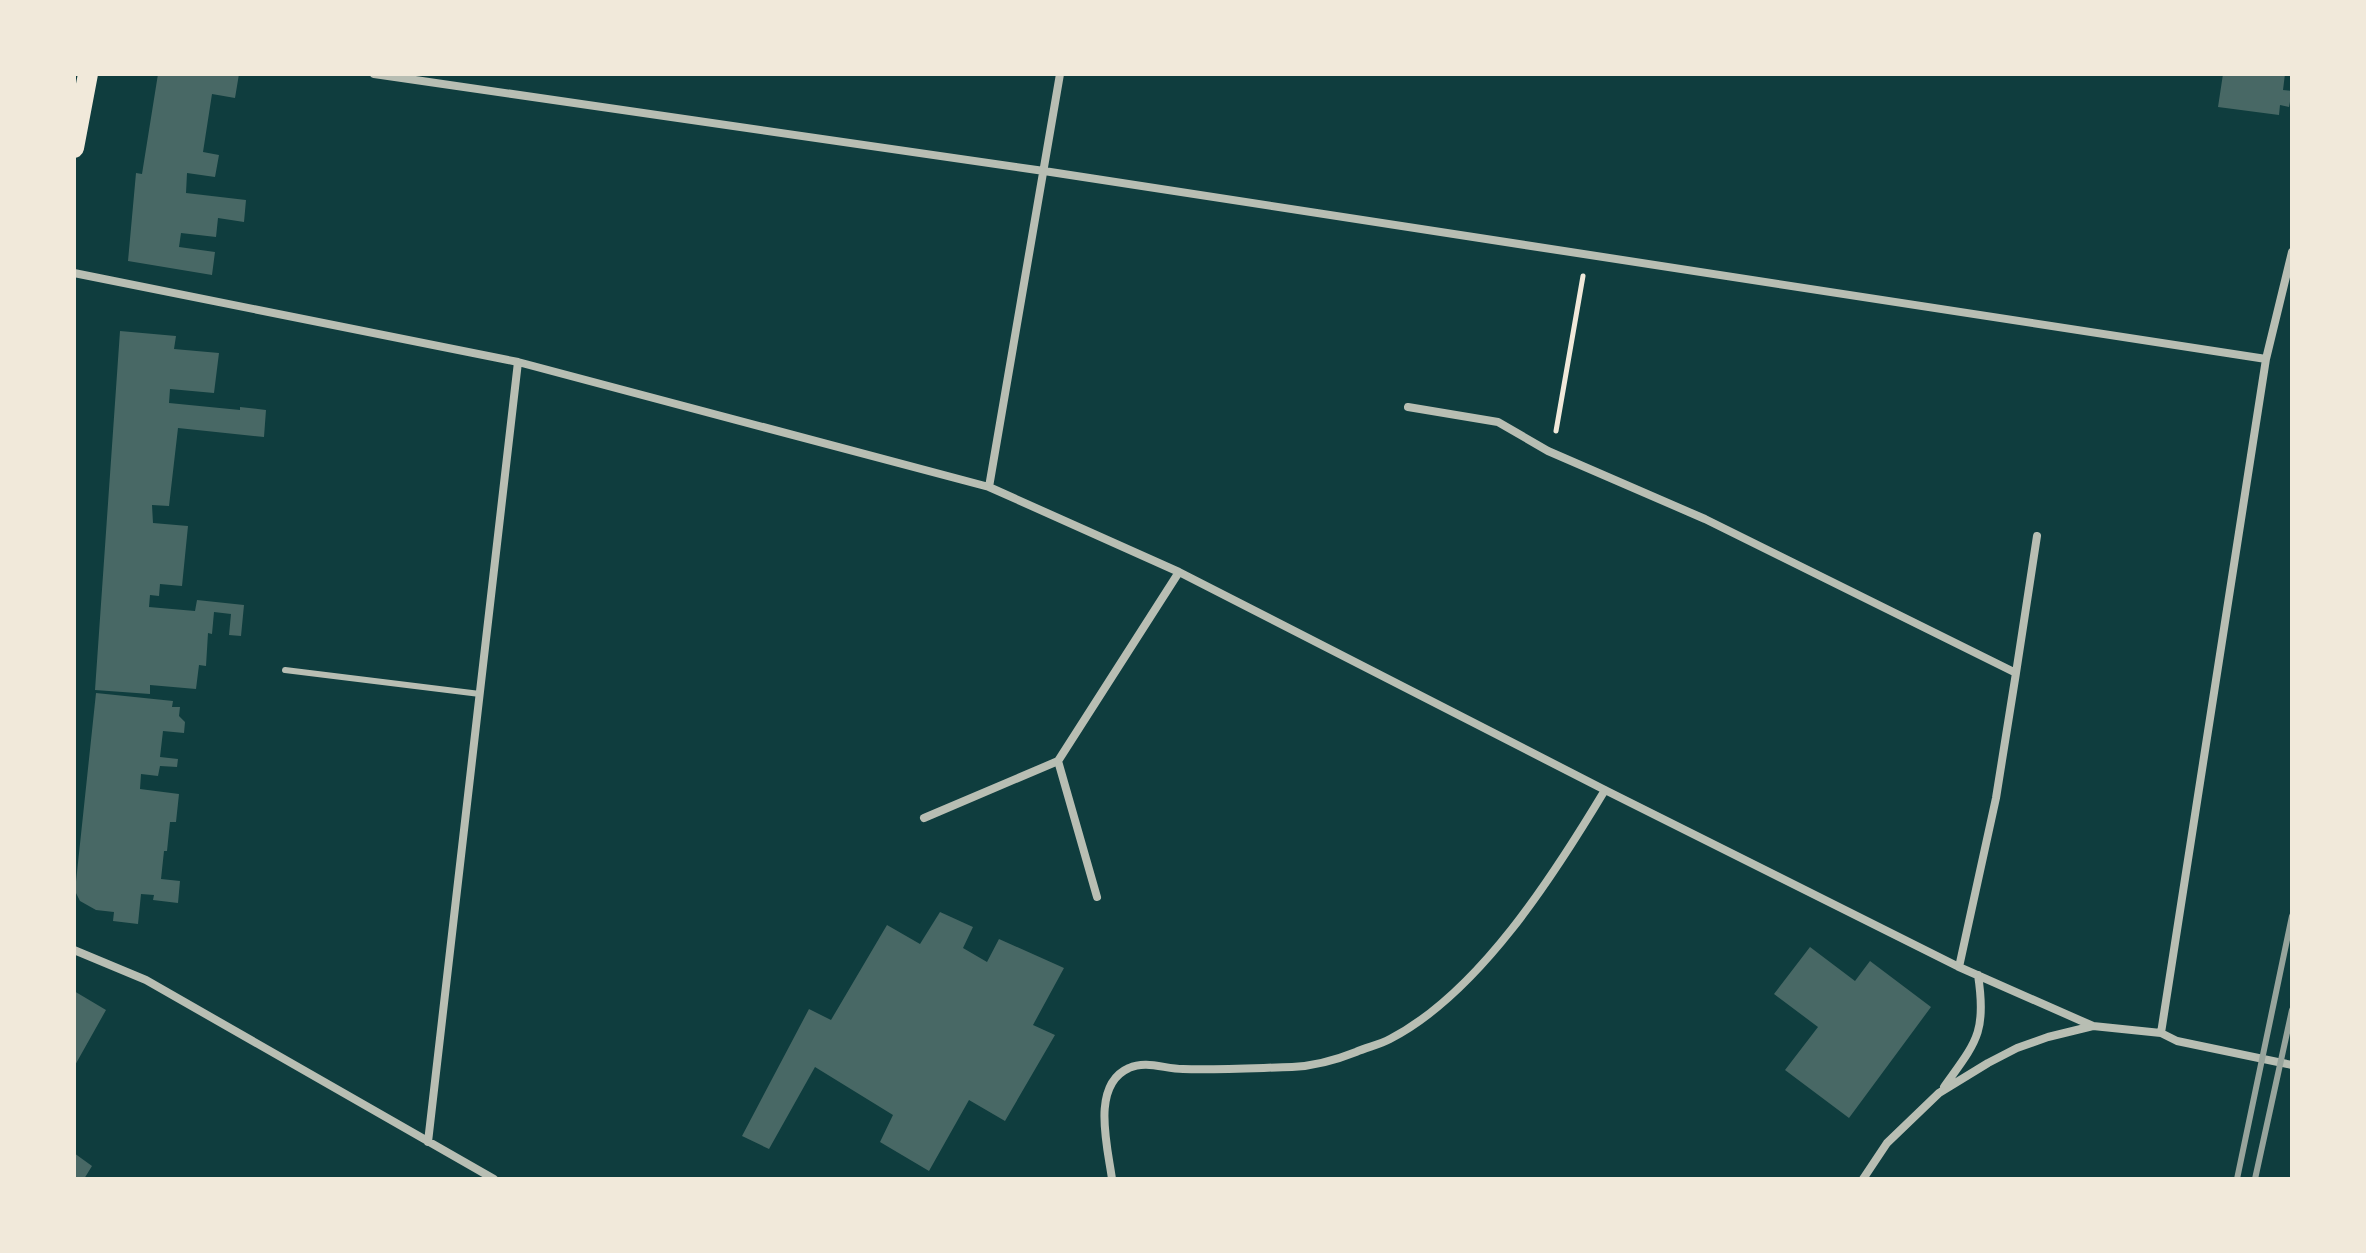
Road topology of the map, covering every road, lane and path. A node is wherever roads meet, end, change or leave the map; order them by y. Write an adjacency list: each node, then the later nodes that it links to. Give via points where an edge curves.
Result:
1 (374, 74): 5 (street)
2 (1060, 74): 5 (street)
3 (83, 77): 4 (main road)
4 (74, 148)
5 (1044, 171): 7 (street); 13 (street)
6 (2292, 252): 9 (street)
7 (1587, 254): 9 (street); 12 (path)
8 (74, 273): 10 (street)
9 (2266, 359): 27 (street)
10 (518, 362): 13 (street); 18 (street)
11 (1408, 407): 12 (street, via 1498,422)
12 (1548, 451): 17 (street, via 1705,519)
13 (989, 487): 15 (street)
14 (2037, 536): 17 (street)
15 (1179, 572): 19 (street); 20 (street)
16 (285, 670): 18 (lane)
17 (2016, 673): 24 (street, via 1996,798)
18 (480, 694): 30 (street)
19 (1058, 761): 21 (street); 22 (street)
20 (1605, 790): 24 (street); 32 (street, via 1544,886 1466,982 1390,1040 1308,1066 1128,1068 1113,1081 1104,1104)
21 (924, 818)
22 (1097, 897)
23 (74, 950): 30 (street, via 146,980)
24 (1959, 967): 25 (street)
25 (1978, 975): 26 (street); 29 (street, via 1982,1021 1976,1042)
26 (2093, 1026): 27 (street); 29 (street, via 2017,1048)
27 (2161, 1033): 28 (street)
28 (2292, 1065)
29 (1939, 1093): 33 (street, via 1887,1143)
30 (428, 1142): 31 (street)
31 (494, 1179)
32 (1112, 1179)
33 (1863, 1179)

